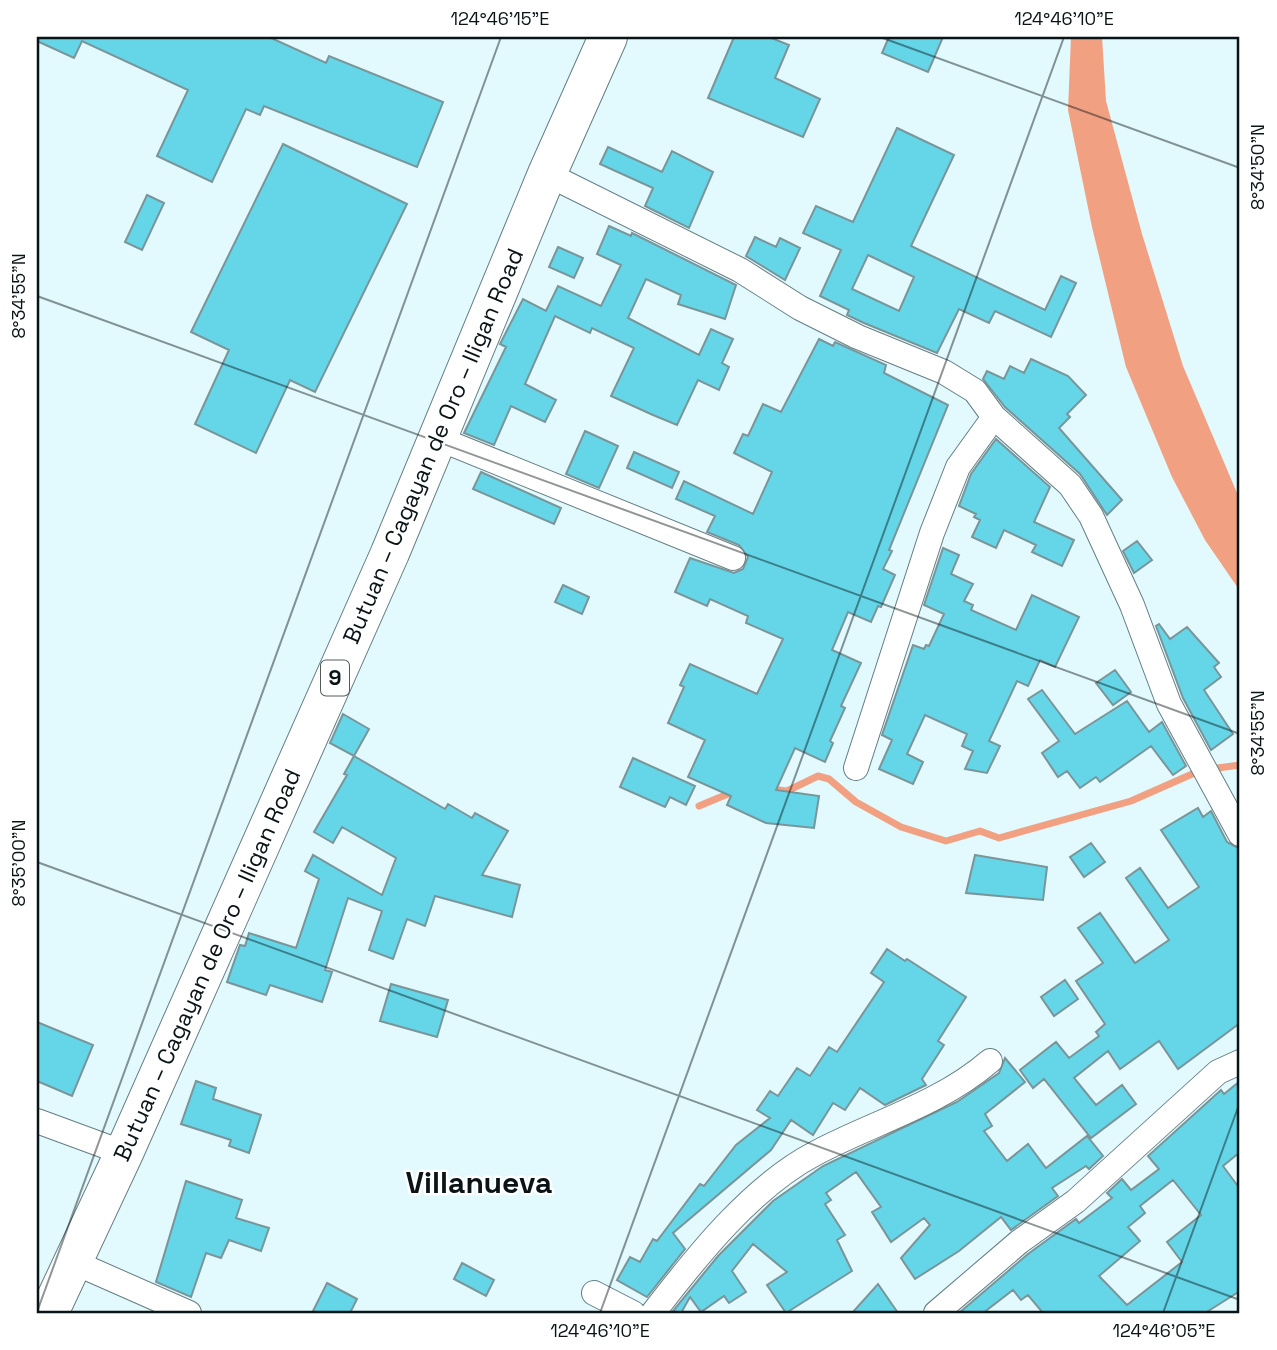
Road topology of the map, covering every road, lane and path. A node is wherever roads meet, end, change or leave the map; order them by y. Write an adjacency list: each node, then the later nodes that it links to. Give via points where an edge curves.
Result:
1 (608, 37): 2 (highway, Butuan – Cagayan de Oro – Iligan Road / 9)
2 (547, 174): 3 (street, via 740,270 811,313 964,383); 4 (highway, Butuan – Cagayan de Oro – Iligan Road / 9)
3 (994, 418): 6 (street, via 958,467); 7 (street, via 1070,485 1091,516 1132,605 1169,704)
4 (437, 438): 5 (street); 11 (highway, Butuan – Cagayan de Oro – Iligan Road / 9)
5 (733, 558)
6 (856, 768)
7 (1240, 834)
8 (990, 1061): 17 (street, via 942,1096 816,1153 783,1174 691,1265)
9 (1240, 1062): 18 (street, via 1218,1072 1076,1201 1019,1242)
10 (37, 1121): 11 (street)
11 (124, 1153): 12 (highway, Butuan – Cagayan de Oro – Iligan Road / 9)
12 (71, 1261): 14 (highway, Butuan – Cagayan de Oro – Iligan Road / 9); 15 (street)
13 (594, 1293): 16 (street)
14 (49, 1313)
15 (189, 1313)
16 (634, 1313)
17 (653, 1313)
18 (936, 1313)

